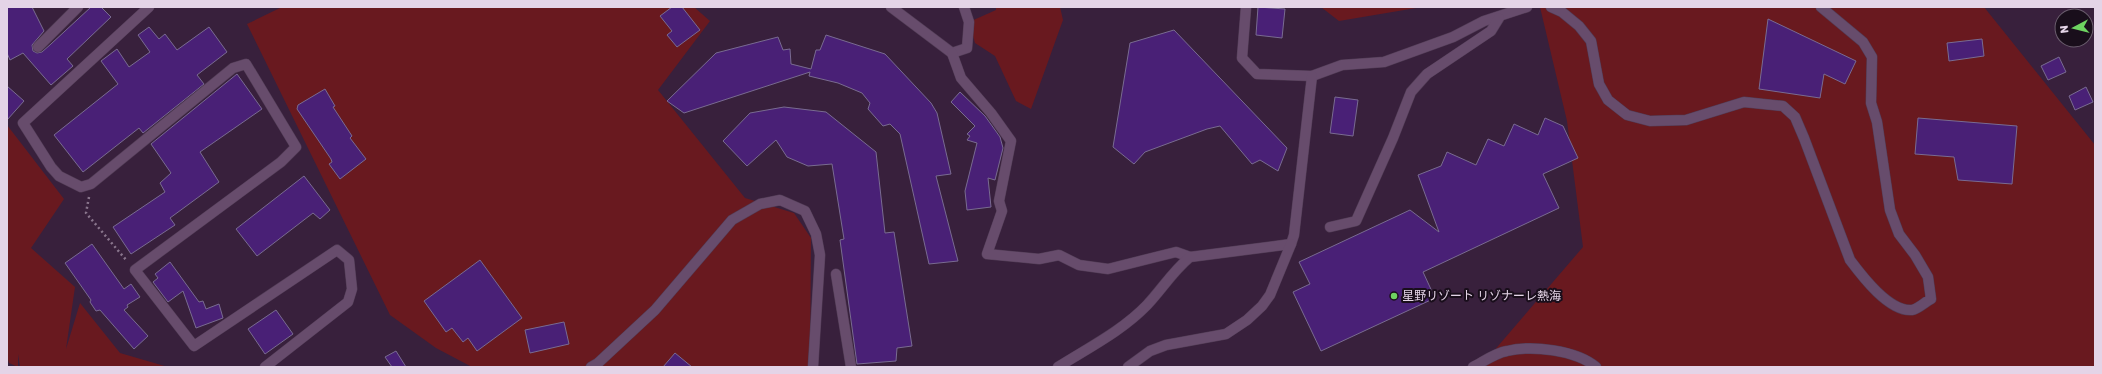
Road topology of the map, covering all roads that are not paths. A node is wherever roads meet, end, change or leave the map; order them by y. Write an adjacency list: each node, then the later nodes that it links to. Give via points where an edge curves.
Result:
1 (78, 7): 10 (street)
2 (148, 7): 17 (street, via 24,123 59,176 81,187 91,184 233,68 246,64 296,147 281,162 135,270 194,346 337,250 349,260 352,289 348,302)
3 (891, 7): 11 (street)
4 (964, 7): 11 (street, via 969,22 968,48)
5 (1246, 7): 12 (street, via 1242,58 1257,74)
6 (1527, 7): 9 (street)
7 (1551, 7): 8 (street, via 1562,12 1579,26 1591,42 1599,84 1608,100 1626,115 1650,121 1686,120 1744,102 1783,106 1795,117 1850,260 1862,277 1892,305 1902,310 1913,310 1930,299 1928,277 1899,234 1890,210 1877,122 1871,103 1872,57 1863,42)
8 (1821, 7)
9 (1499, 18): 12 (street, via 1484,21 1452,37 1384,62 1342,65); 13 (street, via 1491,31 1427,74 1411,92 1356,221)
10 (38, 47)
11 (952, 53): 15 (street, via 961,78 1011,141 999,201 1002,211 987,254 1039,260 1059,255 1079,265 1108,269 1176,252)
12 (1312, 76): 14 (street, via 1302,174)
13 (1330, 227)
14 (1291, 244): 15 (street); 22 (street, via 1270,296 1247,320 1226,334 1166,345 1150,351)
15 (1190, 256): 21 (street, via 1146,306 1112,334)
16 (836, 274): 20 (street)
17 (265, 367)
18 (591, 367): 19 (street, via 655,310 732,220 760,204 780,200 805,211 816,234 820,255)
19 (813, 367)
20 (851, 367)
21 (1058, 367)
22 (1128, 367)
23 (1473, 367): 24 (street, via 1506,351 1528,349 1567,352)
24 (1596, 367)

